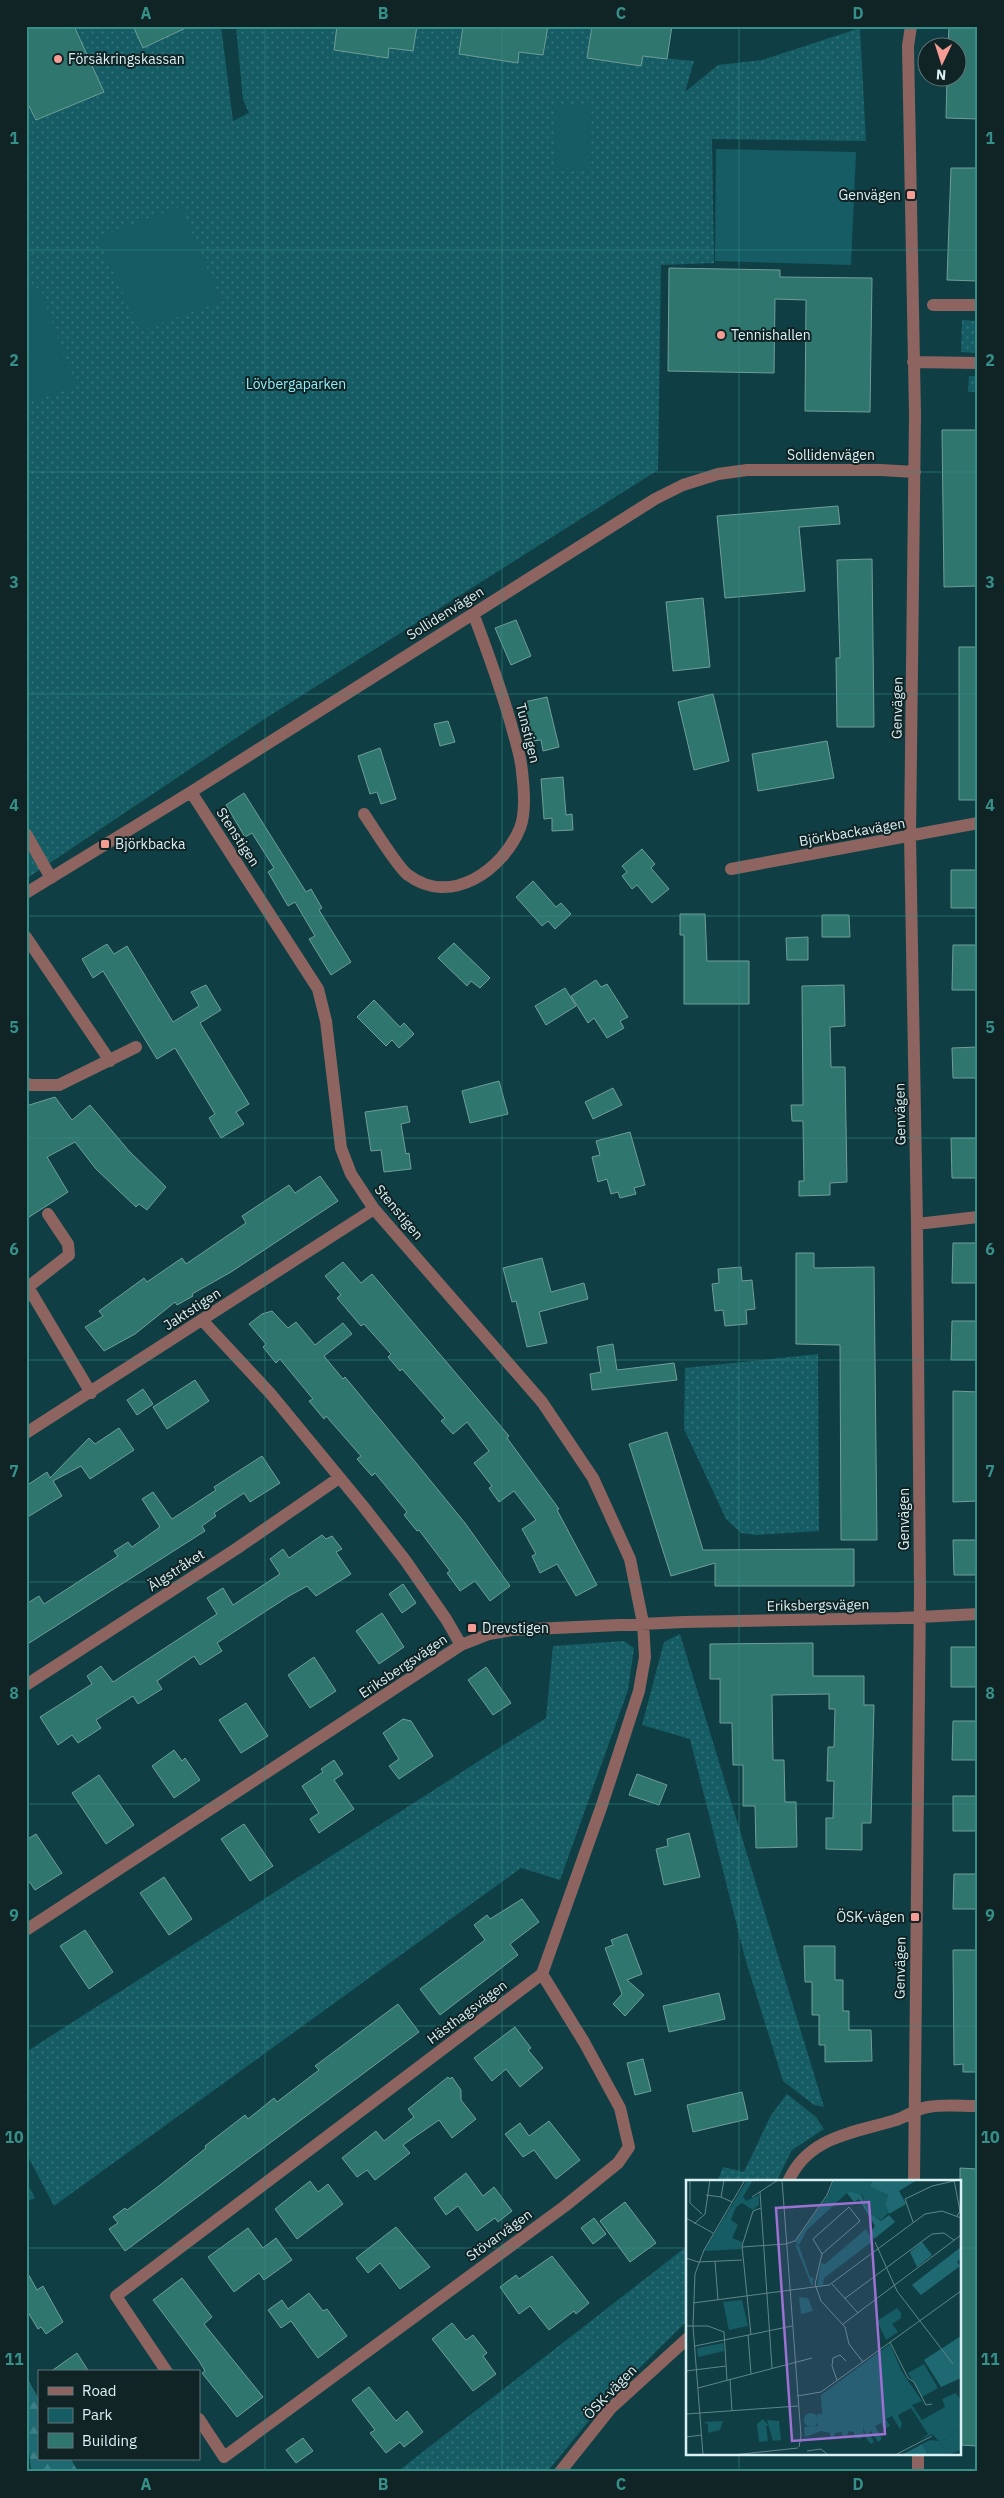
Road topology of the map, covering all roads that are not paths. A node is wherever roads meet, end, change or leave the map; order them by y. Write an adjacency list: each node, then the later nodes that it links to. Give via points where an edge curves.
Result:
1 (904, 26): 3 (street, Genvägen)
2 (911, 26): 3 (street, Genvägen)
3 (908, 46): 6 (street, Genvägen)
4 (933, 305): 5 (street)
5 (978, 305)
6 (913, 362): 7 (street); 8 (street, Genvägen)
7 (978, 363)
8 (915, 472): 9 (street, Sollidenvägen, via 746,470 718,474 683,485 654,499); 14 (street, Genvägen)
9 (473, 613): 10 (street, Sollidenvägen); 11 (street, Tunstigen, via 499,680 522,772 521,827 506,855 488,872 469,882 444,887 425,884 407,875)
10 (191, 792): 16 (street, Sollidenvägen); 22 (street, Stenstigen, via 318,989 326,1021 341,1148 352,1174)
11 (364, 814)
12 (978, 824): 14 (street, Björkbackavägen)
13 (26, 834): 16 (street)
14 (910, 836): 15 (street, Björkbackavägen); 25 (street, Genvägen)
15 (731, 869)
16 (50, 878): 17 (street, Sollidenvägen)
17 (26, 893)
18 (28, 946): 20 (street)
19 (136, 1047): 20 (street)
20 (110, 1061): 21 (street, via 59,1085)
21 (26, 1083)
22 (374, 1209): 26 (street, Jaktstigen); 32 (street, Stenstigen, via 542,1402 578,1454 593,1478 630,1559)
23 (48, 1214): 27 (street, via 68,1244 69,1255 28,1287)
24 (978, 1217): 25 (street)
25 (917, 1224): 31 (street, Genvägen)
26 (202, 1320): 27 (street, Jaktstigen); 29 (street, via 270,1393)
27 (91, 1393): 28 (street, Jaktstigen)
28 (26, 1433)
29 (339, 1478): 33 (street, via 405,1560); 34 (street, Älgstråket, via 236,1549)
30 (978, 1614): 31 (street, Eriksbergsvägen)
31 (919, 1618): 32 (street, Eriksbergsvägen); 38 (street, Genvägen)
32 (643, 1623): 33 (street, Eriksbergsvägen, via 512,1630 489,1634); 36 (street, via 645,1657 639,1691)
33 (461, 1646): 35 (street, Eriksbergsvägen)
34 (26, 1684)
35 (26, 1930)
36 (542, 1974): 42 (street, Hästhagsvägen, via 116,2296); 43 (street, Stövarvägen, via 620,2108 629,2147 618,2163 565,2206 224,2457)
37 (978, 2106): 38 (street, via 929,2106)
38 (914, 2111): 39 (street, via 898,2119 827,2140 809,2152); 40 (street, Genvägen)
39 (789, 2180)
40 (914, 2180)
41 (686, 2340): 45 (street, ÖSK-vägen, via 612,2408)
42 (166, 2370)
43 (200, 2421)
44 (918, 2456): 46 (street)
45 (560, 2472)
46 (918, 2472)

